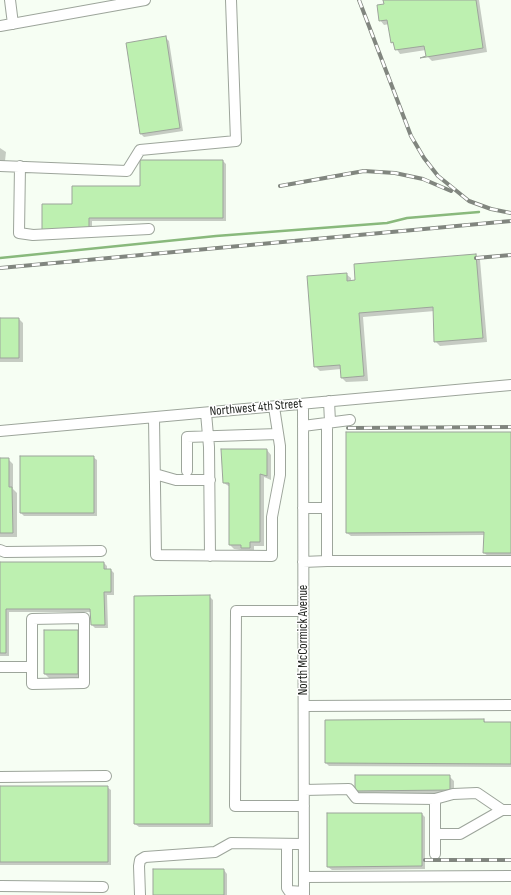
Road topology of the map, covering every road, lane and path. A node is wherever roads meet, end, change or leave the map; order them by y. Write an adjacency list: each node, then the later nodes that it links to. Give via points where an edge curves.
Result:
1 (10, 0): 4 (street)
2 (145, 0): 4 (street)
3 (231, 0): 7 (street, via 236,142 140,150 127,171)
4 (13, 24): 5 (street)
5 (0, 26)
6 (0, 166): 7 (street)
7 (20, 166): 8 (street, via 19,233 33,235)
8 (149, 229)
9 (511, 384): 10 (street, Northwest 4th Street)
10 (330, 402): 11 (street, Northwest 4th Street); 16 (street)
11 (303, 404): 12 (street, Northwest 4th Street); 17 (street, North McCormick Avenue)
12 (274, 407): 13 (street, Northwest 4th Street); 19 (street)
13 (206, 413): 14 (street, Northwest 4th Street); 20 (street)
14 (154, 418): 18 (street, Northwest 4th Street); 22 (street)
15 (350, 420): 16 (street)
16 (329, 422): 17 (street); 25 (street)
17 (303, 426): 24 (street, North McCormick Avenue)
18 (0, 431)
19 (278, 434): 20 (street); 28 (street, via 280,475 272,517 272,556)
20 (208, 436): 21 (street, via 188,437); 23 (street)
21 (188, 471)
22 (155, 474): 23 (street, via 176,480); 28 (street, via 156,555)
23 (210, 480): 28 (street)
24 (303, 508): 25 (street); 31 (street, North McCormick Avenue)
25 (327, 508): 29 (street)
26 (0, 550): 27 (street)
27 (101, 551)
28 (210, 556)
29 (327, 561): 30 (street); 31 (street)
30 (511, 561)
31 (303, 562): 32 (street, North McCormick Avenue)
32 (303, 611): 35 (street, North McCormick Avenue); 41 (street, via 236,611 235,806)
33 (0, 667): 34 (street)
34 (32, 667): 34 (street, via 32,618 84,618 84,683 32,684)
35 (304, 706): 36 (street); 39 (street, North McCormick Avenue)
36 (511, 706)
37 (106, 776): 38 (street)
38 (0, 777)
39 (304, 790): 40 (street, via 349,789 356,798); 41 (street, North McCormick Avenue)
40 (435, 799): 42 (street, via 453,794 476,793); 43 (street)
41 (304, 806): 45 (street, North McCormick Avenue)
42 (506, 810): 43 (street, via 460,834)
43 (435, 834): 46 (street)
44 (287, 844): 45 (street); 51 (street, via 287,888 289,891); 52 (street, via 232,843 215,852 145,857 140,860 139,866)
45 (304, 844): 48 (street, North McCormick Avenue)
46 (435, 854)
47 (511, 876): 48 (street)
48 (304, 877): 51 (street, North McCormick Avenue)
49 (0, 886): 50 (street)
50 (103, 887)
51 (304, 894)
52 (140, 895)

